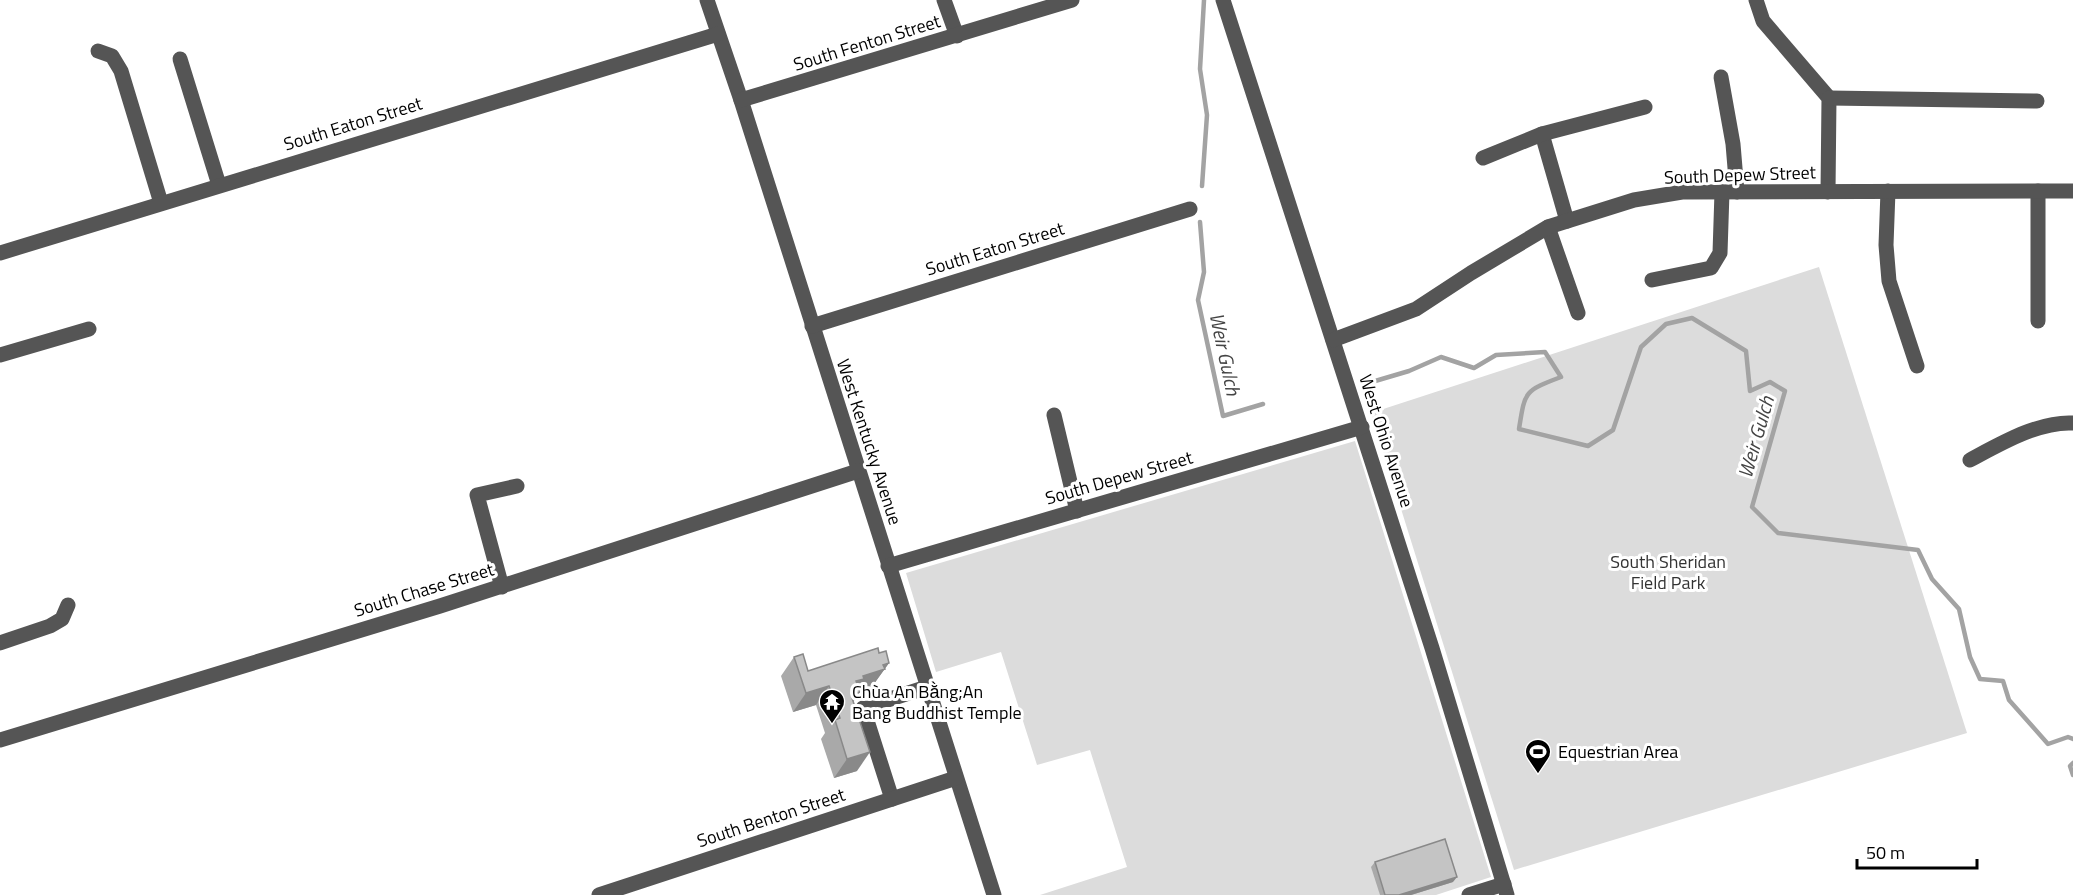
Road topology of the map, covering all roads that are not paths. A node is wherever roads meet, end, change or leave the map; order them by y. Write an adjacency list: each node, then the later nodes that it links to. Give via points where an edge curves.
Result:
1 (707, 0): 6 (street, West Kentucky Avenue)
2 (944, 0): 7 (street)
3 (1072, 0): 7 (street, South Fenton Street)
4 (1223, 0): 34 (street, West Ohio Avenue)
5 (1756, 0): 11 (street, via 1763,21)
6 (718, 34): 12 (street, West Kentucky Avenue); 17 (street, South Eaton Street)
7 (957, 36): 12 (street, South Fenton Street)
8 (98, 51): 24 (street, via 112,56 121,71)
9 (180, 59): 17 (street)
10 (1721, 77): 22 (street)
11 (1829, 98): 13 (street); 23 (street)
12 (741, 100): 32 (street, West Kentucky Avenue)
13 (2037, 101)
14 (1645, 107): 15 (street)
15 (1542, 135): 16 (street); 26 (street)
16 (1483, 158)
17 (219, 185): 24 (street, South Eaton Street)
18 (2073, 190): 20 (street, South Depew Street)
19 (1888, 191): 20 (street, South Depew Street); 23 (street, South Depew Street); 36 (street, via 1889,282)
20 (2038, 191): 31 (street)
21 (1722, 192): 22 (street, South Depew Street); 26 (street, South Depew Street, via 1682,192 1634,200); 29 (street, via 1720,253 1711,268)
22 (1737, 192): 23 (street, South Depew Street)
23 (1828, 192)
24 (161, 203): 28 (street, South Eaton Street)
25 (1190, 209): 32 (street, South Eaton Street)
26 (1567, 221): 27 (street, South Depew Street)
27 (1548, 227): 30 (street); 34 (street, South Depew Street, via 1416,309)
28 (0, 252)
29 (1652, 280)
30 (1578, 313)
31 (2038, 321)
32 (812, 326): 41 (street, West Kentucky Avenue)
33 (89, 329): 35 (street)
34 (1334, 340): 39 (street, West Ohio Avenue)
35 (0, 355)
36 (1917, 366)
37 (1054, 415): 43 (street)
38 (2073, 423): 40 (street, via 2059,422 2010,439)
39 (1362, 428): 43 (street, South Depew Street); 52 (street, West Ohio Avenue)
40 (1970, 460)
41 (858, 471): 44 (street, West Kentucky Avenue); 45 (street, South Chase Street)
42 (518, 486): 45 (street, via 477,495)
43 (1077, 511): 44 (street, South Depew Street)
44 (888, 566): 48 (street, West Kentucky Avenue)
45 (502, 587): 49 (street, South Chase Street)
46 (68, 605): 47 (street, via 62,619 50,626)
47 (0, 643)
48 (927, 687): 50 (street, West Kentucky Avenue); 51 (street, via 863,708)
49 (0, 741)
50 (956, 778): 51 (street, South Benton Street); 54 (street, West Kentucky Avenue)
51 (892, 799): 53 (street, South Benton Street)
52 (1505, 889): 55 (street)
53 (599, 895)
54 (994, 895)
55 (1469, 895)

